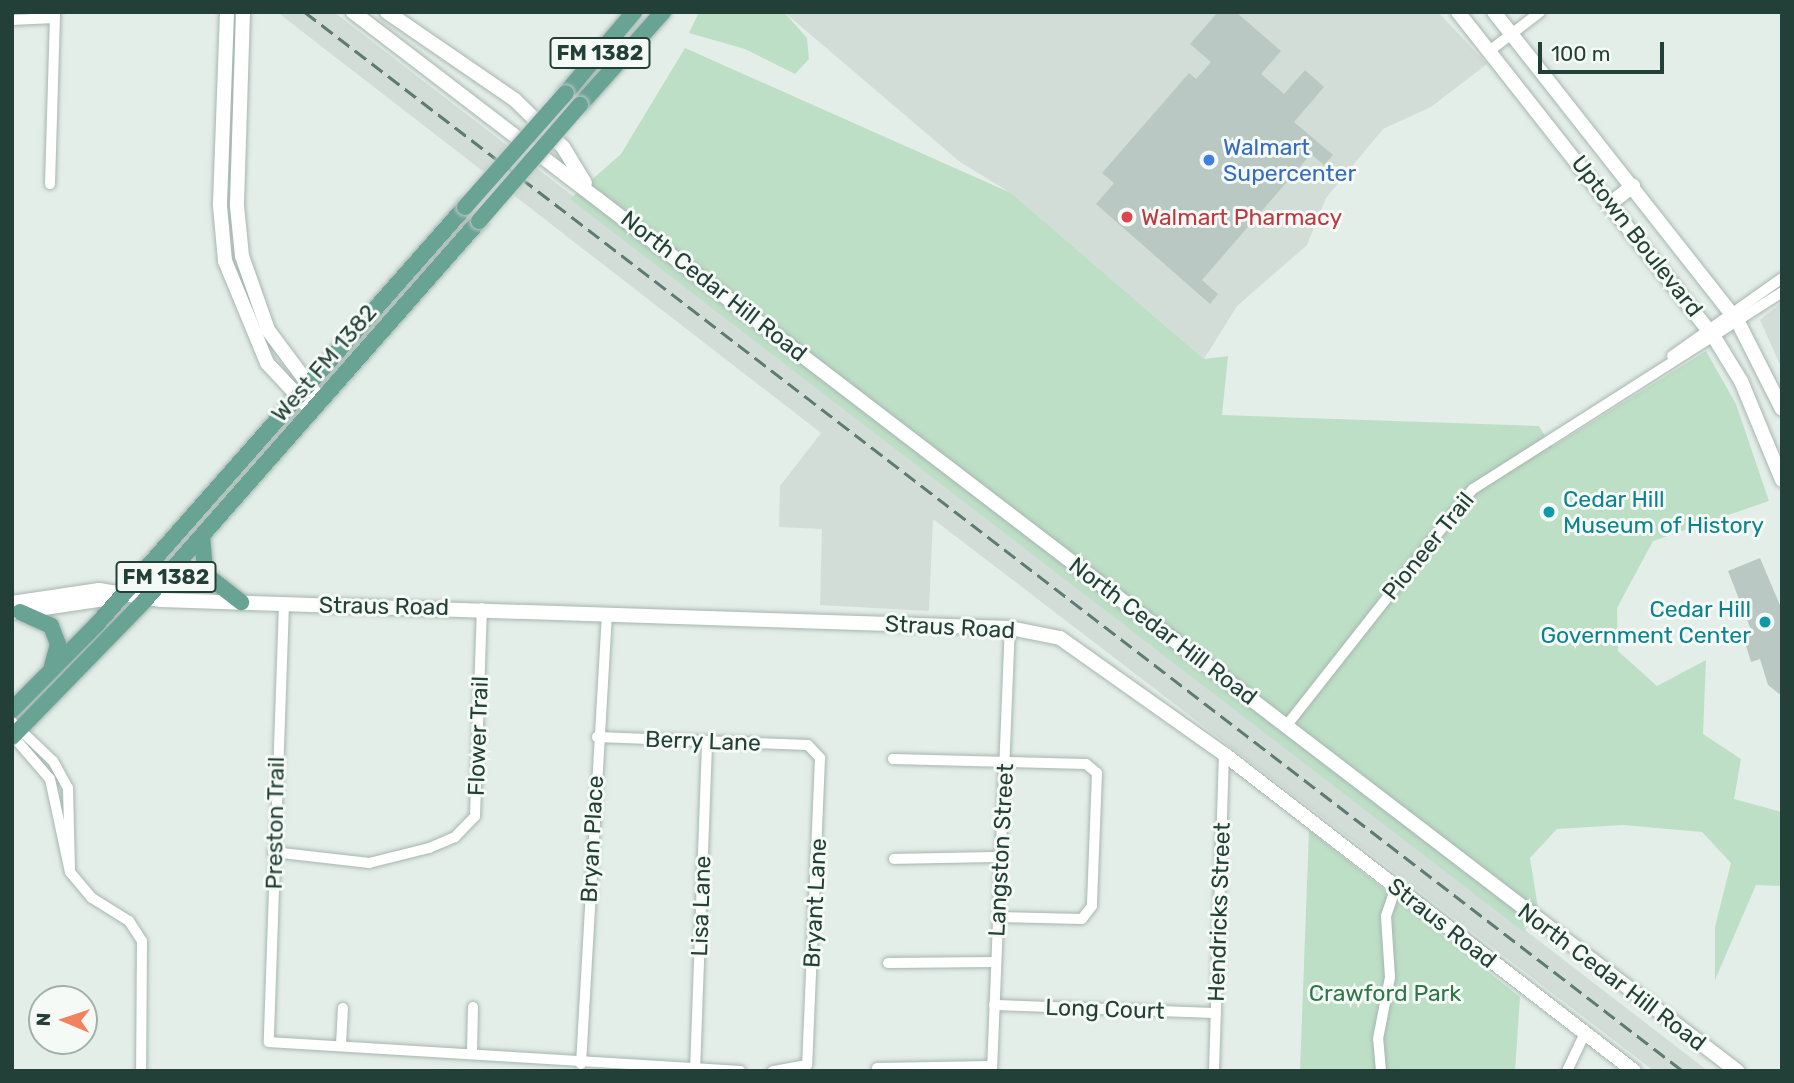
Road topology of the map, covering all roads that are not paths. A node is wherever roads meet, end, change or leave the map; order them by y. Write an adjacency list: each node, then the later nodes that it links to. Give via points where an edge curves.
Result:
1 (227, 12): 27 (street, via 220,206 225,261 244,317)
2 (243, 12): 26 (street, via 237,205 242,256 268,330)
3 (353, 12): 16 (street, North Cedar Hill Road)
4 (387, 12): 14 (street, North Cedar Hill Road)
5 (634, 12): 26 (main road, West FM 1382 / FM 1382, bridge)
6 (663, 12): 28 (main road, West FM 1382 / FM 1382, bridge)
7 (1458, 12): 13 (street, Uptown Boulevard)
8 (1494, 12): 12 (street, Uptown Boulevard)
9 (1540, 12): 12 (street)
10 (55, 15): 11 (street); 18 (street)
11 (12, 20)
12 (1511, 34): 13 (street); 19 (street, Uptown Boulevard)
13 (1492, 50): 21 (street, Uptown Boulevard)
14 (474, 69): 15 (street, North Cedar Hill Road); 16 (street)
15 (487, 79): 17 (street); 20 (street, North Cedar Hill Road, via 564,147)
16 (457, 89): 17 (street, North Cedar Hill Road)
17 (473, 100): 20 (street, North Cedar Hill Road)
18 (50, 184)
19 (1633, 186): 21 (street); 24 (street, Uptown Boulevard)
20 (590, 190): 42 (street, North Cedar Hill Road)
21 (1611, 203): 25 (street, Uptown Boulevard)
22 (1782, 278): 24 (street)
23 (1782, 292): 24 (street)
24 (1734, 316): 25 (street, Pioneer Trail); 29 (street, Uptown Boulevard)
25 (1710, 332): 30 (street, Uptown Boulevard, via 1741,382); 42 (street, Pioneer Trail, via 1473,489)
26 (306, 384): 27 (main road, West FM 1382 / FM 1382); 28 (street)
27 (295, 398): 28 (street); 32 (main road, West FM 1382 / FM 1382)
28 (317, 406): 31 (main road, West FM 1382 / FM 1382)
29 (1782, 409)
30 (1782, 480)
31 (202, 536): 33 (main road, West FM 1382 / FM 1382); 34 (main road, via 205,574)
32 (121, 597): 33 (street, Straus Road); 37 (street, Straus Road); 40 (main road, West FM 1382 / FM 1382)
33 (146, 600): 34 (street, Straus Road); 43 (main road, West FM 1382 / FM 1382)
34 (241, 603): 35 (street, Straus Road)
35 (284, 604): 36 (street, Straus Road); 50 (street, Preston Trail)
36 (482, 608): 38 (street, Straus Road); 50 (street, Flower Trail, via 475,816 438,845 369,863)
37 (15, 609): 40 (main road, via 41,618 56,635)
38 (607, 615): 39 (street, Straus Road); 44 (street, Bryan Place)
39 (1010, 628): 47 (street, Straus Road, via 1060,638 1085,650); 49 (street, Langston Street)
40 (50, 673): 41 (main road, West FM 1382 / FM 1382)
41 (12, 710)
42 (1287, 725): 75 (street, North Cedar Hill Road, via 1379,803)
43 (14, 732): 68 (street, via 50,779 70,872 92,898 129,921 142,941)
44 (597, 737): 45 (street, Berry Lane); 64 (street, Bryan Place)
45 (708, 741): 46 (street, Berry Lane); 67 (street, Lisa Lane)
46 (808, 745): 70 (street, Bryant Lane, via 820,758 820,806 807,1065)
47 (1224, 754): 53 (street, Straus Road); 60 (street, Hendricks Street)
48 (893, 759): 49 (street)
49 (1005, 762): 51 (street, Langston Street); 54 (street, via 1086,764 1097,774 1092,905 1082,919)
50 (273, 852): 62 (street, Preston Trail, via 269,1042)
51 (1002, 857): 52 (street); 54 (street, Langston Street)
52 (894, 859)
53 (1396, 887): 61 (street, Straus Road); 72 (street, via 1386,916 1390,977 1378,1039)
54 (998, 917): 55 (street, Langston Street)
55 (996, 962): 56 (street); 57 (street, Langston Street)
56 (888, 963)
57 (994, 1005): 60 (street, Long Court); 66 (street, Langston Street)
58 (473, 1007): 63 (street)
59 (343, 1008): 62 (street)
60 (1216, 1013): 71 (street, Hendricks Street)
61 (1585, 1033): 73 (street); 74 (street, Straus Road)
62 (341, 1045): 63 (street)
63 (472, 1052): 64 (street)
64 (581, 1064): 67 (street)
65 (877, 1068): 66 (street)
66 (992, 1069)
67 (695, 1070): 69 (street)
68 (141, 1071)
69 (740, 1071)
70 (774, 1071)
71 (1214, 1071)
72 (1381, 1071)
73 (1567, 1071)
74 (1634, 1071)
75 (1737, 1071)

